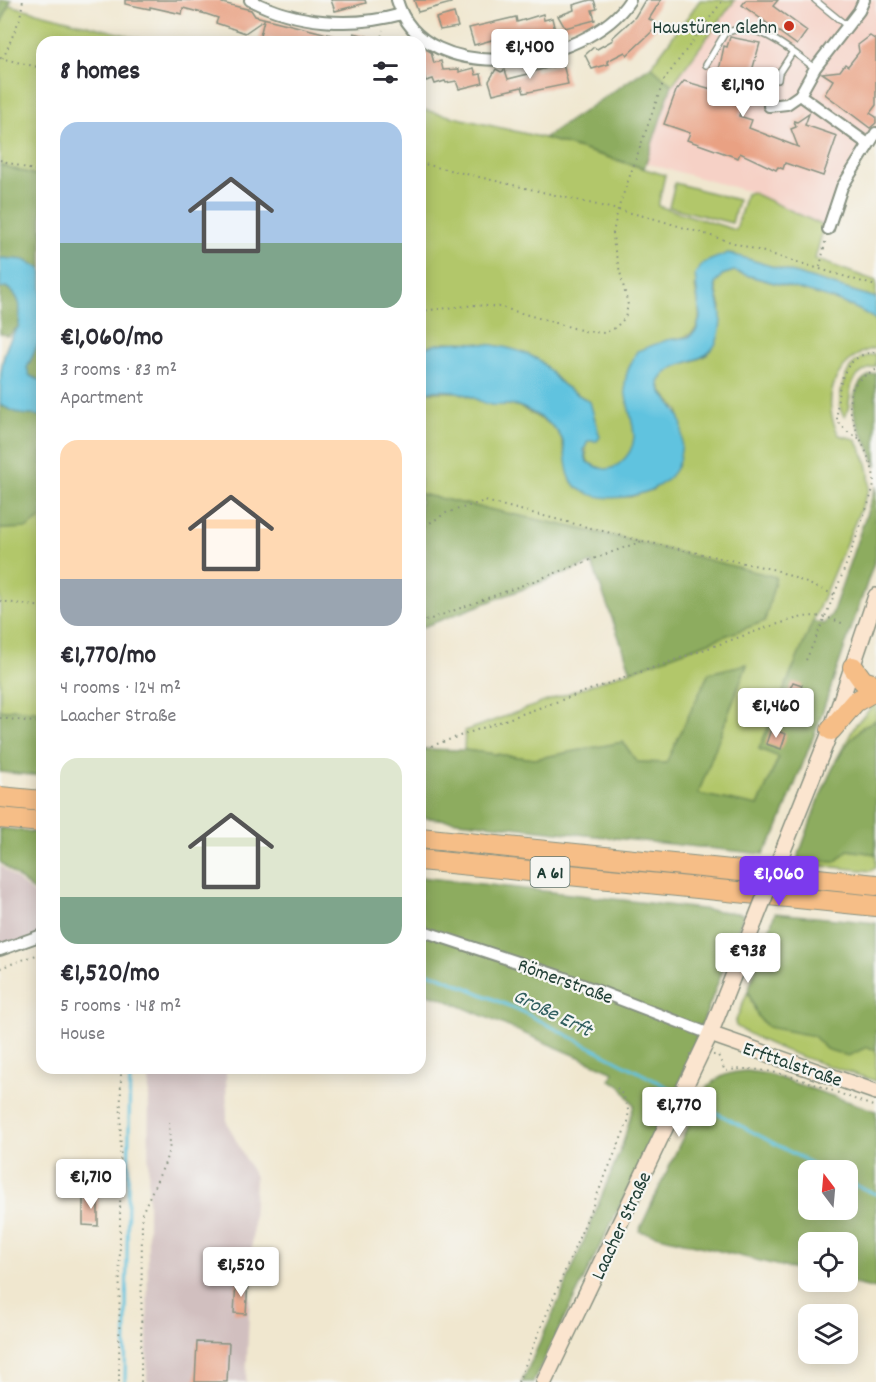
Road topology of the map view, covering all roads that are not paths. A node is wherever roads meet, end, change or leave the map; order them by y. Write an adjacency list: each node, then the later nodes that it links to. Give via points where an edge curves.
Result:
1 (250, 0): 6 (street, via 324,22 366,23)
2 (397, 0): 6 (street)
3 (630, 0): 9 (street, via 586,40 545,54 506,59 459,55)
4 (815, 0): 7 (lane)
5 (864, 0): 7 (street)
6 (402, 14): 8 (street)
7 (847, 26): 12 (street)
8 (421, 36)
9 (426, 40)
10 (792, 53): 11 (lane, via 766,34 732,30 725,33); 12 (lane); 13 (lane)
11 (706, 65)
12 (815, 68): 14 (street)
13 (778, 80)
14 (800, 95): 15 (street, via 787,104); 17 (street)
15 (769, 106)
16 (876, 133): 17 (street)
17 (868, 144): 18 (street, via 842,187)
18 (828, 229)
19 (876, 596): 20 (main road, Laacher Straße)
20 (853, 667): 21 (highway); 22 (highway, via 863,681); 24 (main road, Laacher Straße)
21 (876, 669)
22 (876, 685)
23 (876, 690): 24 (highway, via 855,702)
24 (831, 730): 36 (main road, Laacher Straße, bridge)
25 (0, 797): 26 (highway)
26 (36, 800)
27 (0, 818): 28 (highway)
28 (36, 821)
29 (426, 839): 31 (highway, A 61)
30 (426, 861): 32 (highway, A 61)
31 (876, 885)
32 (876, 906)
33 (426, 932): 36 (street, Römerstraße, via 562,977)
34 (36, 937): 35 (street)
35 (0, 950)
36 (710, 1034): 37 (main road, Erfttalstraße); 38 (main road, Laacher Straße)
37 (876, 1092)
38 (544, 1382)

